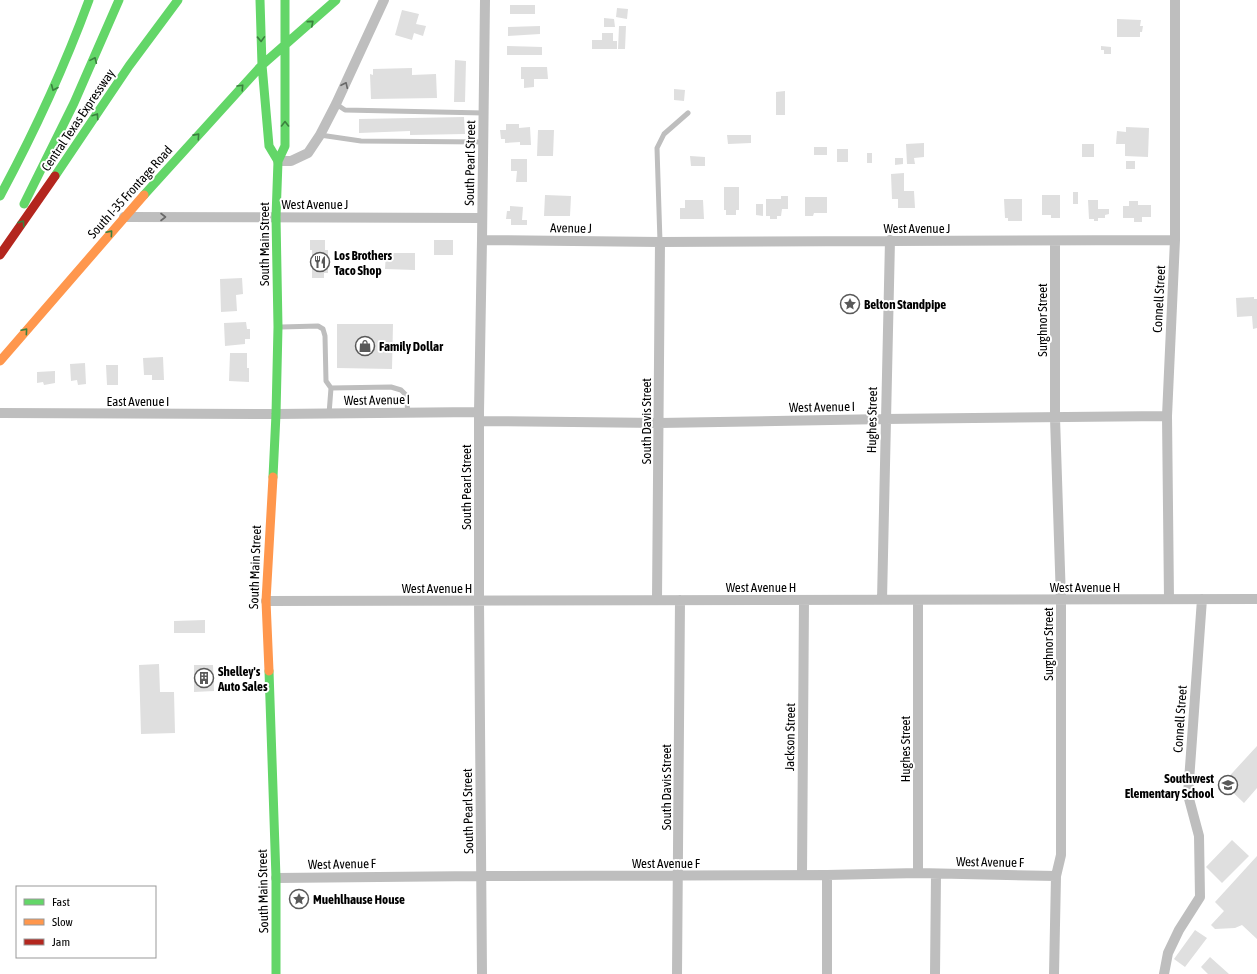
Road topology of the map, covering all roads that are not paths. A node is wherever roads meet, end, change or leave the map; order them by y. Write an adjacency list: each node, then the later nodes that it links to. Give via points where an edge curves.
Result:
1 (89, 0): 18 (main road, one-way to 18, via 47,105)
2 (119, 0): 27 (main road, one-way to 2, via 50,155)
3 (178, 0): 28 (main road, Central Texas Expressway, one-way to 3)
4 (260, 0): 11 (main road, South Main Street, one-way to 11)
5 (285, 0): 10 (main road, South Main Street)
6 (336, 0): 10 (main road, South I-35 Frontage Road, one-way to 6)
7 (384, 0): 12 (street, one-way to 7)
8 (485, 0): 14 (street, South Pearl Street)
9 (1175, 0): 24 (street, Connell Street)
10 (285, 45): 11 (main road, South I-35 Frontage Road); 17 (main road, South Main Street, one-way to 10, via 285,146)
11 (262, 65): 17 (main road, South Main Street, via 269,146); 19 (main road, South I-35 Frontage Road, one-way to 11)
12 (336, 104): 14 (lane, via 345,110); 15 (street)
13 (688, 112): 26 (lane, via 664,134 657,148)
14 (484, 113): 16 (street, South Pearl Street)
15 (320, 135): 16 (lane, via 361,141); 17 (street, via 308,153 292,161)
16 (483, 142): 21 (street, South Pearl Street)
17 (278, 161): 20 (main road, South Main Street)
18 (0, 196)
19 (124, 217): 20 (street, West Avenue J, one-way to 20); 30 (main road, South I-35 Frontage Road, one-way to 19)
20 (276, 217): 21 (street, West Avenue J); 29 (main road, South Main Street)
21 (482, 218): 22 (street, South Pearl Street)
22 (482, 240): 26 (street, Avenue J); 36 (street, South Pearl Street)
23 (890, 240): 25 (street, West Avenue J); 26 (street, West Avenue J); 39 (street, Hughes Street)
24 (1175, 240): 25 (street, West Avenue J); 37 (street, Connell Street)
25 (1056, 241): 38 (street, Surghnor Street)
26 (660, 242): 40 (street, South Davis Street)
27 (0, 245)
28 (0, 255)
29 (278, 327): 31 (lane, via 318,326 323,329 326,381); 34 (main road, South Main Street)
30 (0, 361)
31 (331, 388): 33 (lane, via 401,390 406,395); 35 (lane)
32 (0, 413): 34 (street, East Avenue I)
33 (408, 413): 35 (street, West Avenue I); 36 (street, West Avenue I)
34 (276, 414): 35 (street, West Avenue I); 50 (main road, South Main Street)
35 (329, 414)
36 (479, 416): 40 (street, West Avenue I); 51 (street, South Pearl Street)
37 (1167, 416): 38 (street, West Avenue I); 41 (street, Connell Street)
38 (1055, 418): 39 (street, West Avenue I); 49 (street, Surghnor Street)
39 (885, 419): 40 (street, West Avenue I); 47 (street, Hughes Street)
40 (659, 422): 44 (street, South Davis Street)
41 (1169, 599): 42 (street, West Avenue H); 49 (street, West Avenue H)
42 (1202, 599): 43 (street, West Avenue H); 66 (street, Connell Street, via 1188,795 1199,836 1200,897 1168,953)
43 (1257, 599)
44 (657, 600): 45 (street, West Avenue H); 51 (street, West Avenue H)
45 (680, 600): 46 (street, West Avenue H); 57 (street, South Davis Street)
46 (804, 600): 47 (street, West Avenue H); 54 (street, Jackson Street)
47 (882, 600): 48 (street, West Avenue H)
48 (918, 600): 49 (street, West Avenue H); 52 (street, Hughes Street)
49 (1061, 600): 58 (street, Surghnor Street, via 1061,855)
50 (266, 601): 51 (street, West Avenue H); 59 (main road, South Main Street)
51 (478, 601): 56 (street, South Pearl Street)
52 (918, 873): 53 (street, West Avenue F); 55 (street, West Avenue F)
53 (936, 874): 58 (street, West Avenue F); 64 (street)
54 (802, 875): 55 (street, West Avenue F); 57 (street, West Avenue F)
55 (827, 875): 63 (street)
56 (481, 876): 57 (street, West Avenue F); 59 (street, West Avenue F); 61 (street, South Pearl Street)
57 (678, 876): 62 (street, South Davis Street)
58 (1056, 876): 65 (street, Surghnor Street)
59 (276, 878): 60 (main road, South Main Street)
60 (276, 974)
61 (482, 974)
62 (676, 974)
63 (827, 974)
64 (935, 974)
65 (1054, 974)
66 (1164, 974)

